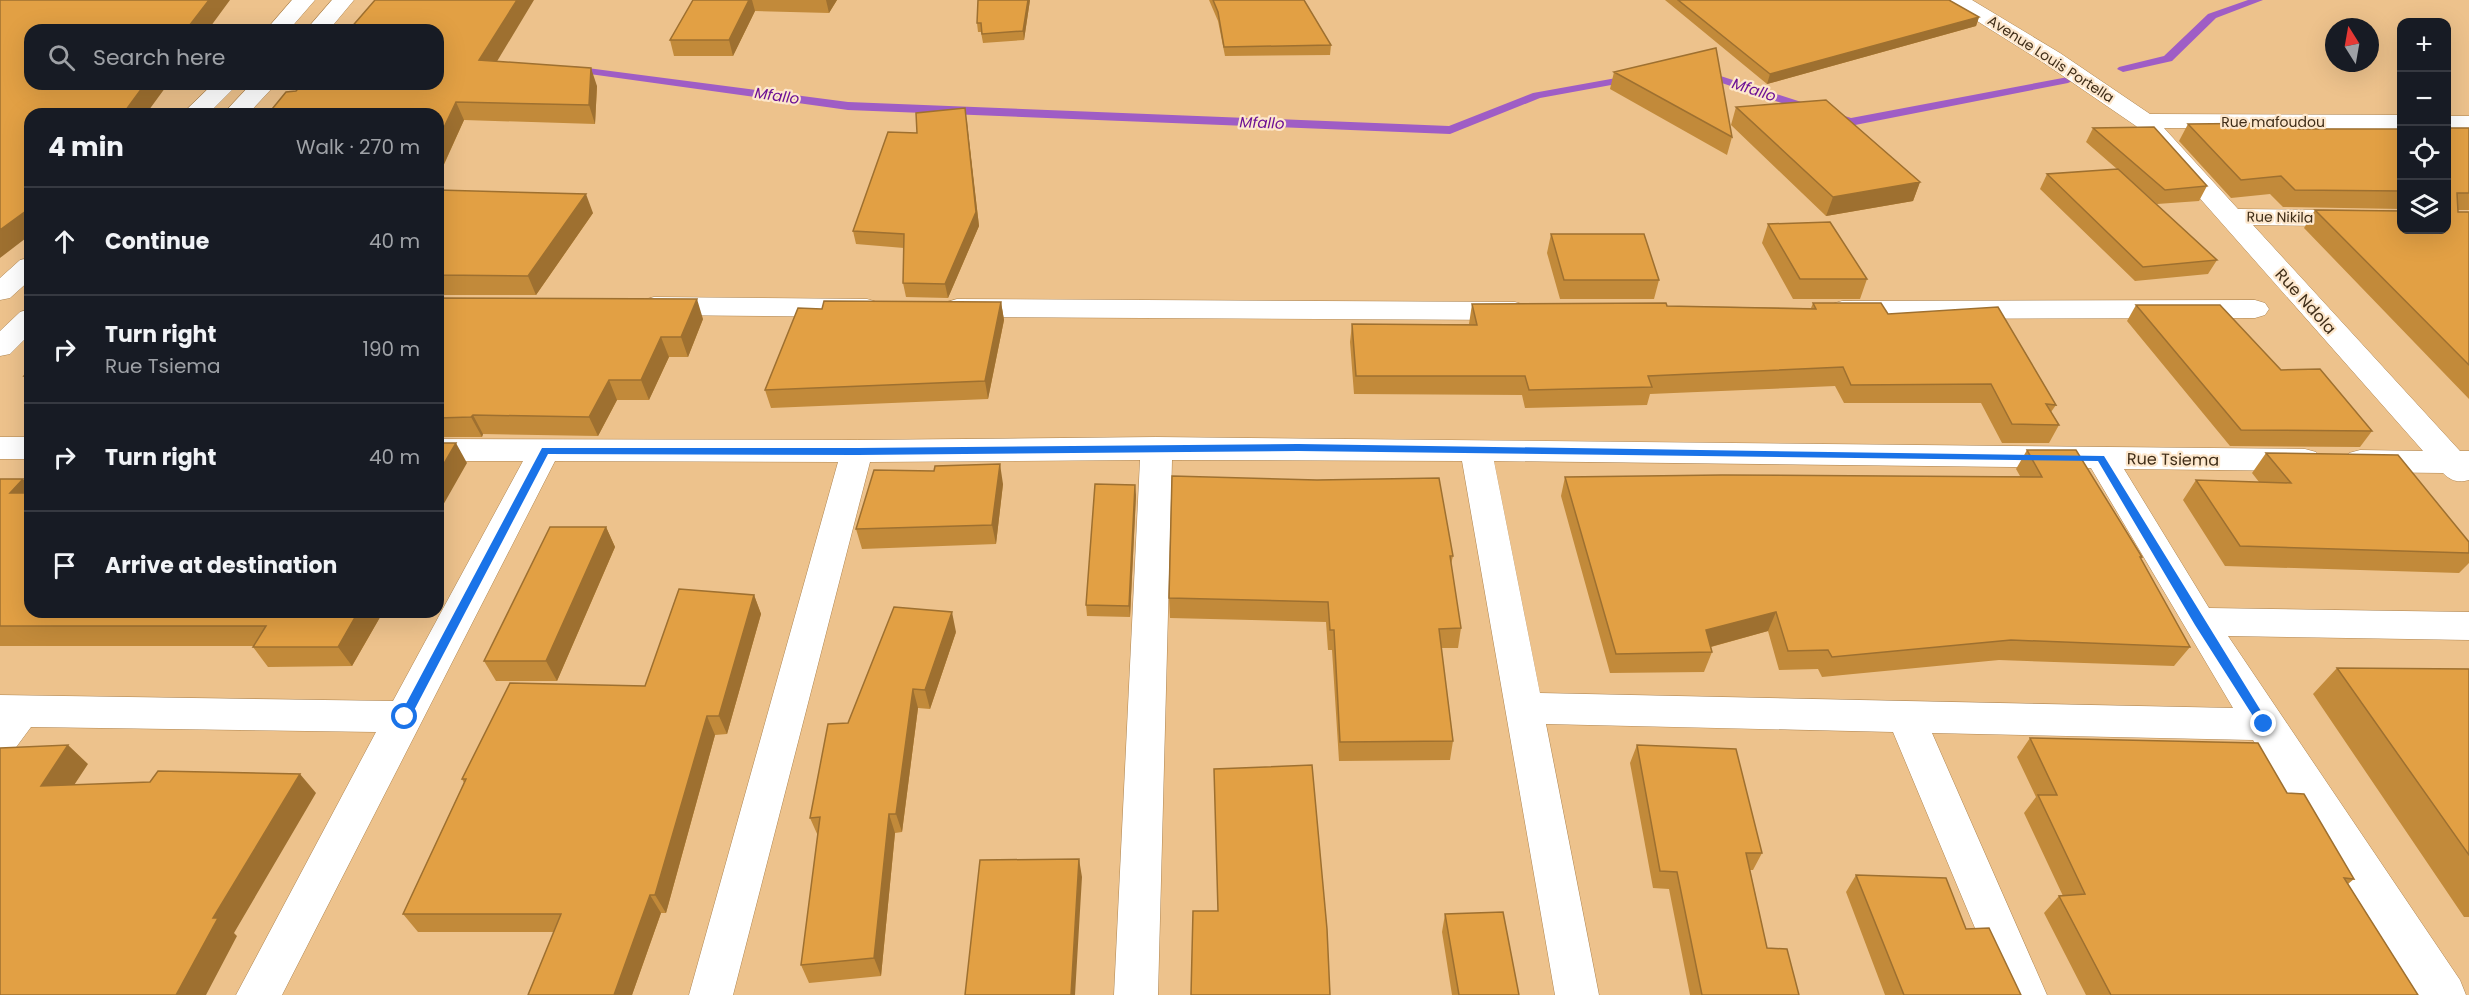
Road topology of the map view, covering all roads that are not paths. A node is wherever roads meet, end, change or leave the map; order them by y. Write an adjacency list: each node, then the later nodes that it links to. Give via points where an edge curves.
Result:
1 (304, 0): 4 (street)
2 (343, 0): 5 (street)
3 (1957, 0): 10 (street, Avenue Louis Portella, via 2021,36)
4 (282, 24)
5 (322, 24)
6 (220, 90): 8 (street)
7 (258, 90): 9 (street)
8 (200, 108)
9 (241, 108)
10 (2144, 121): 11 (street, Rue mafoudou); 14 (street, Rue Ndola)
11 (2397, 122)
12 (2451, 123): 13 (street)
13 (2469, 123)
14 (2230, 217): 15 (street, Rue Nikila); 34 (street, Rue Ndola)
15 (2397, 219)
16 (24, 271): 17 (street)
17 (0, 292)
18 (633, 306): 19 (street)
19 (894, 308)
20 (930, 308): 23 (street)
21 (2254, 309): 22 (street)
22 (1812, 310)
23 (1538, 311)
24 (24, 324): 25 (street)
25 (0, 347)
26 (1156, 447): 31 (street, Rue Tsiema); 32 (street, Rue Tsiema); 44 (street)
27 (0, 448): 28 (street)
28 (24, 448)
29 (444, 450): 30 (street, Rue Tsiema)
30 (545, 450): 31 (street, Rue Tsiema); 39 (street)
31 (857, 452): 43 (street)
32 (1476, 452): 33 (street, Rue Tsiema); 37 (street)
33 (2101, 458): 34 (street, Rue Tsiema); 35 (street)
34 (2463, 468)
35 (2199, 622): 36 (street); 41 (street)
36 (2469, 626)
37 (1522, 708): 38 (street); 45 (street)
38 (1906, 716): 41 (street); 46 (street)
39 (405, 717): 40 (street); 42 (street)
40 (7, 720)
41 (2264, 724): 47 (street)
42 (258, 995)
43 (711, 995)
44 (1136, 995)
45 (1576, 995)
46 (2025, 995)
47 (2444, 995)

